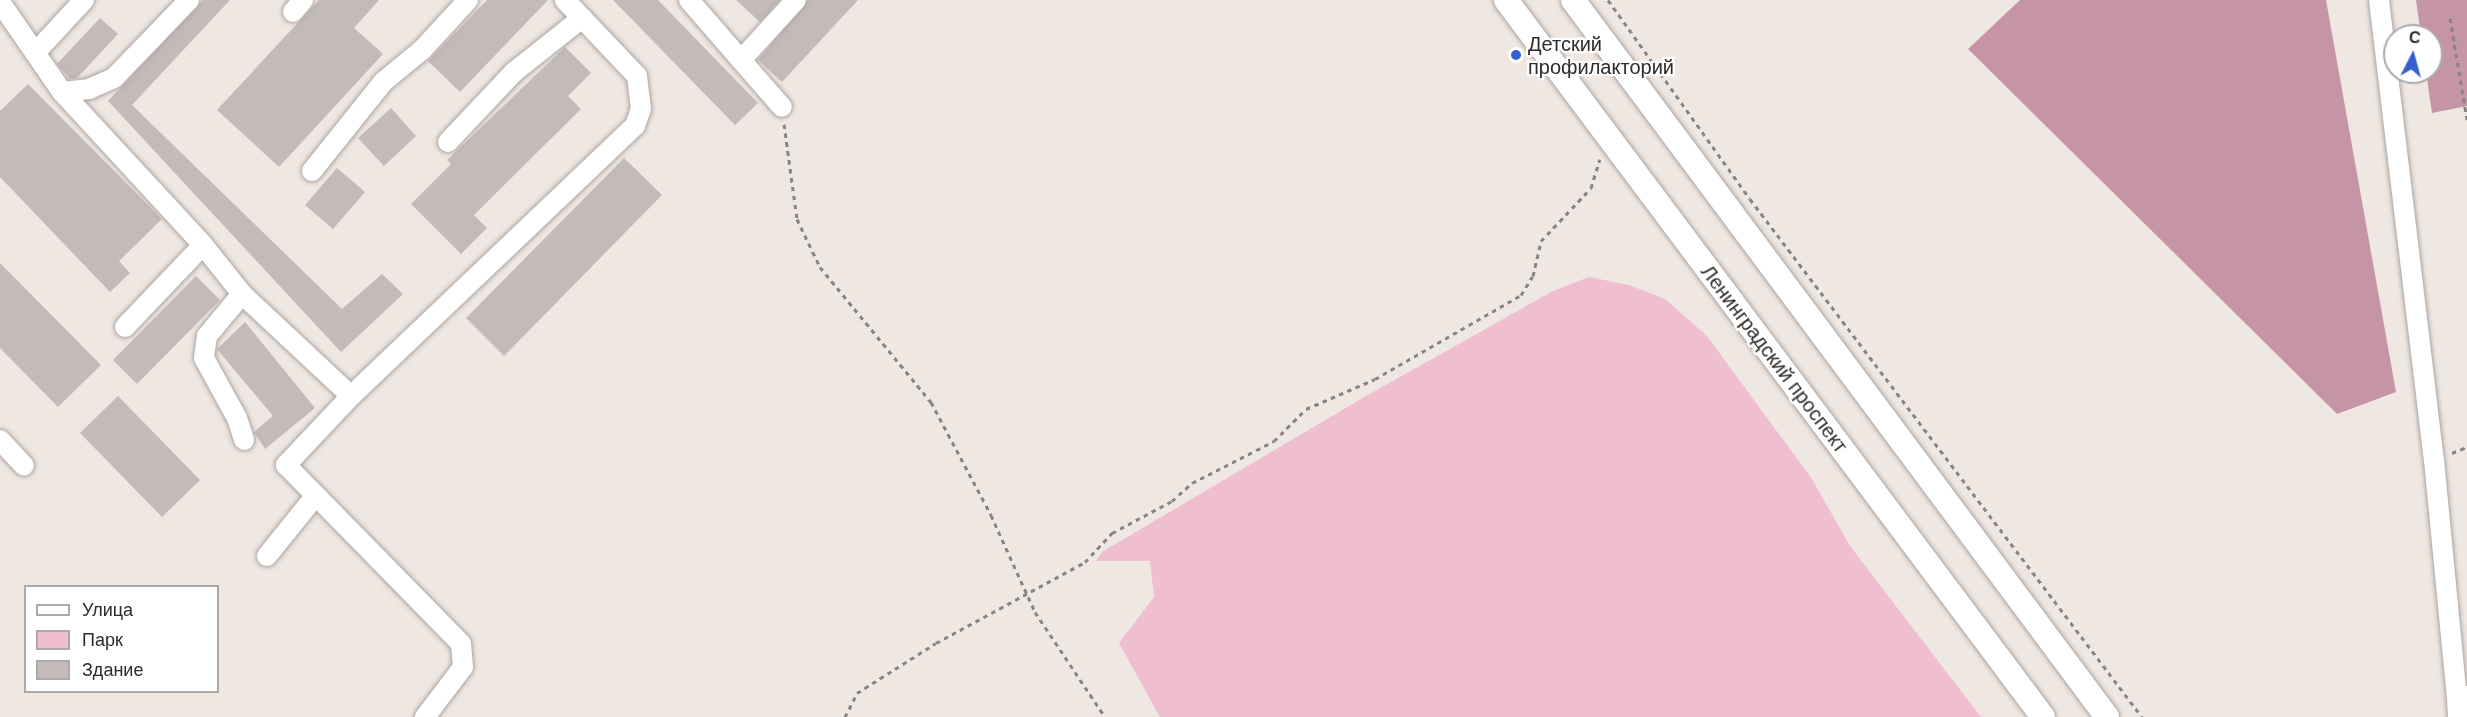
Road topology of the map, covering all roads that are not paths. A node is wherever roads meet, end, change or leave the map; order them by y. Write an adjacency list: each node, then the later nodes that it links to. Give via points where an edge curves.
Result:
1 (84, 0): 12 (lane)
2 (189, 0): 14 (lane, via 114,78 89,89)
3 (468, 0): 17 (lane, via 422,50 383,82)
4 (565, 0): 11 (lane)
5 (796, 0): 13 (lane)
6 (1506, 0): 29 (main road, Ленинградский проспект)
7 (1573, 0): 30 (main road)
8 (2379, 0): 27 (lane)
9 (0, 2): 12 (lane)
10 (693, 2): 13 (lane)
11 (582, 18): 16 (lane, via 514,72); 21 (lane, via 637,76 641,109 635,126)
12 (36, 52): 14 (lane)
13 (741, 60): 15 (lane)
14 (63, 92): 18 (lane)
15 (782, 107)
16 (448, 142)
17 (312, 171)
18 (203, 245): 19 (lane); 20 (lane)
19 (242, 294): 21 (lane); 23 (lane, via 207,336 204,358 237,418)
20 (125, 327)
21 (351, 396): 25 (lane, via 286,465)
22 (0, 440): 24 (lane)
23 (244, 440)
24 (24, 466)
25 (316, 495): 26 (lane); 28 (lane, via 461,644 463,667)
26 (267, 556)
27 (2461, 704)
28 (425, 717)
29 (2043, 717)
30 (2107, 717)

